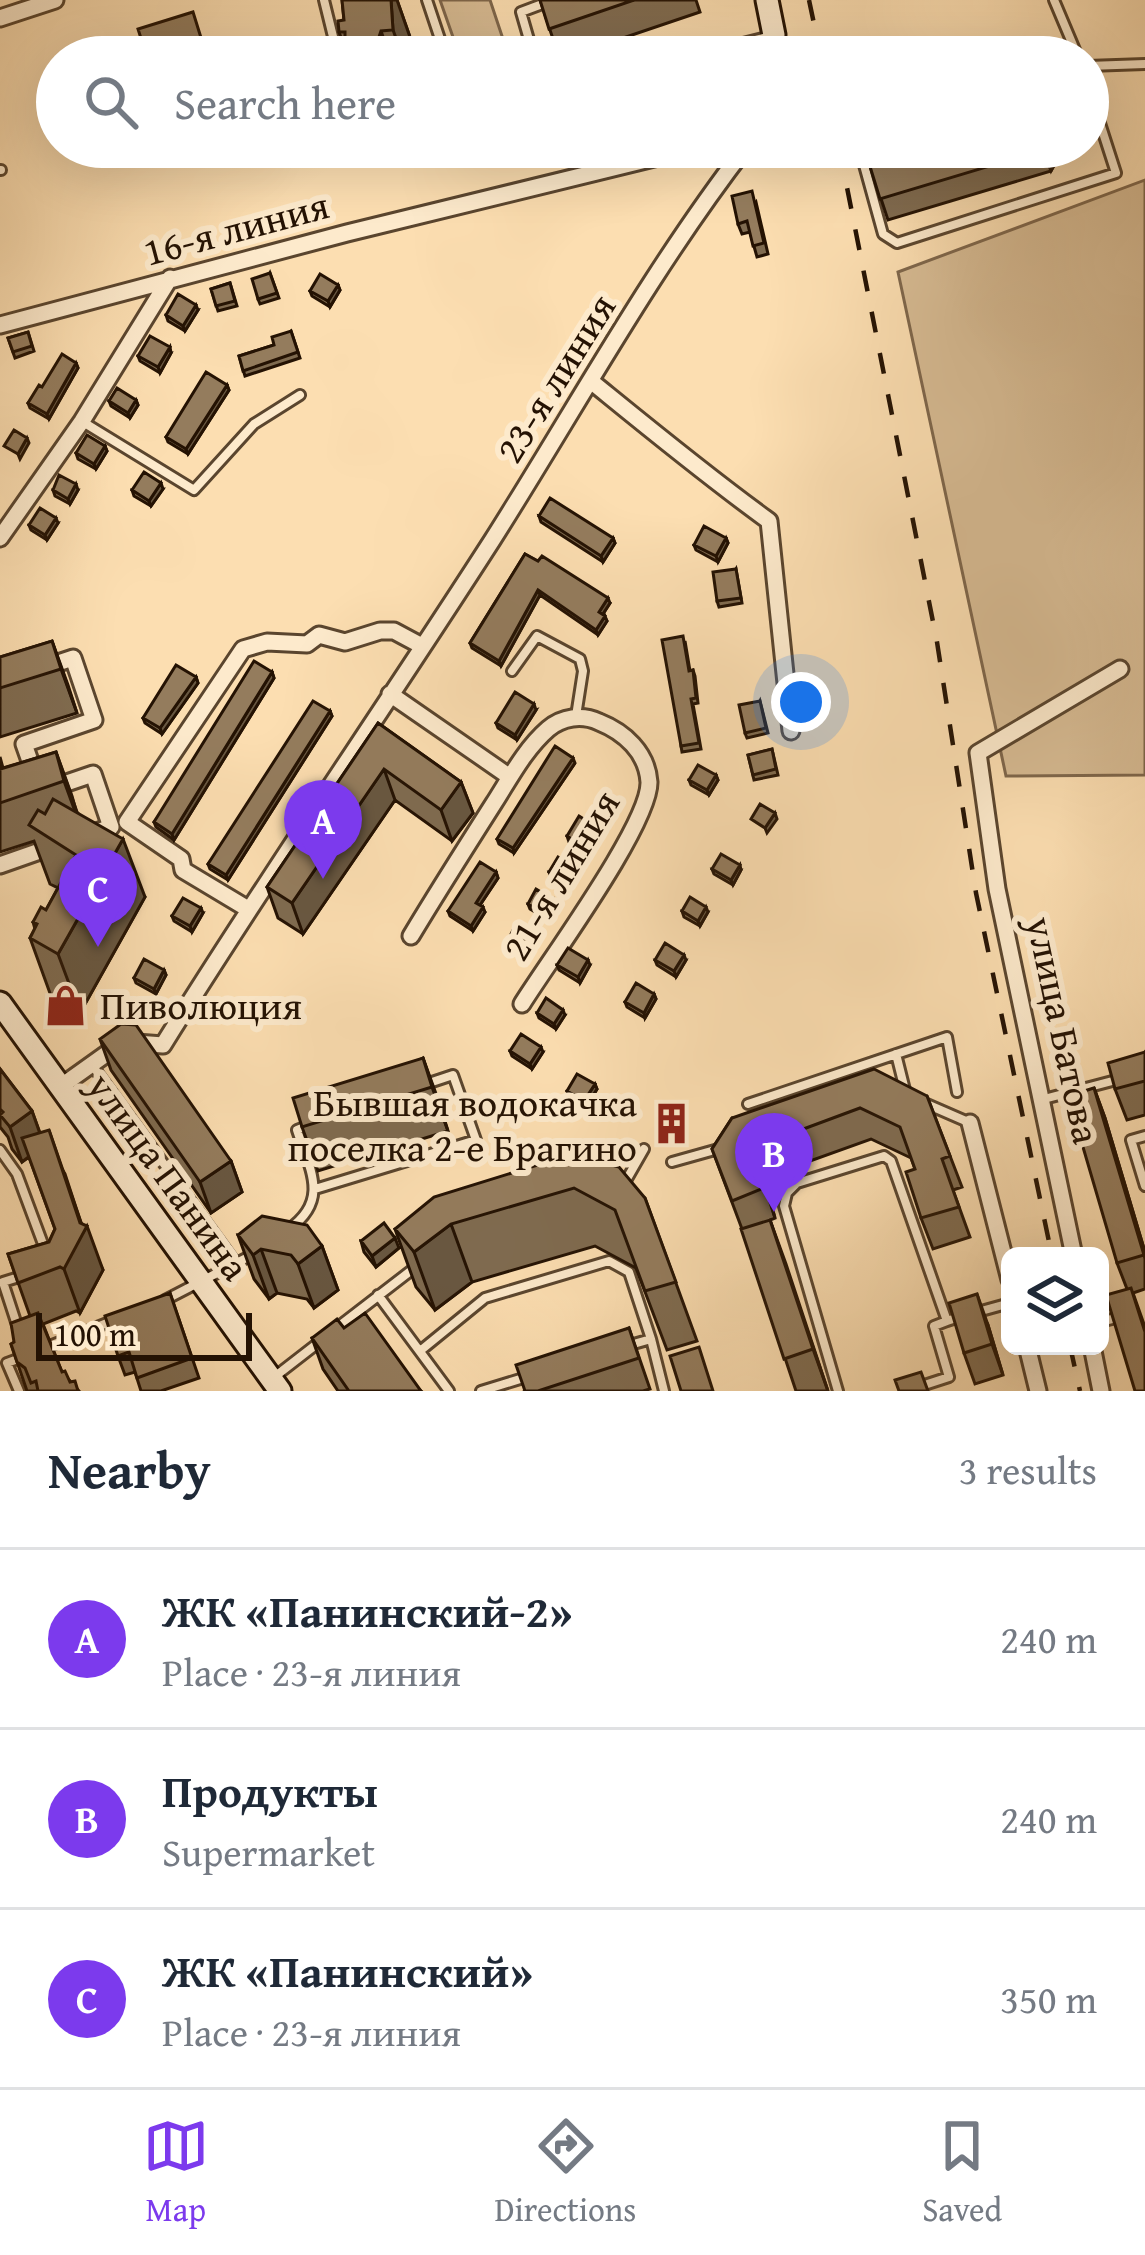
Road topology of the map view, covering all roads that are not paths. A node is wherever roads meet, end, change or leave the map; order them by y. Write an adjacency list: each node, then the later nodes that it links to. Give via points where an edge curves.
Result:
1 (55, 0): 7 (street)
2 (324, 0): 9 (lane)
3 (427, 0): 10 (lane)
4 (553, 0): 11 (lane, via 521,12)
5 (767, 0): 12 (street)
6 (1054, 0): 13 (lane)
7 (18, 6): 8 (street)
8 (0, 18)
9 (333, 36)
10 (439, 36)
11 (528, 36)
12 (769, 36)
13 (1069, 36)
14 (1145, 64): 15 (lane)
15 (1109, 65)
16 (1109, 151): 19 (lane, via 1116,173 897,242 883,234)
17 (614, 168): 20 (street, 16-я линия)
18 (731, 168): 22 (street, 23-я линия)
19 (865, 168)
20 (170, 278): 21 (street, 16-я линия); 24 (street)
21 (0, 325)
22 (592, 382): 26 (street, 23-я линия); 32 (street, via 769,521)
23 (300, 394): 24 (lane, via 254,424 194,490)
24 (82, 422): 25 (street)
25 (0, 538)
26 (422, 646): 30 (street, 23-я линия); 35 (street, via 380,631 345,642 319,635 307,644 243,649 178,745 128,822 181,859 183,870)
27 (1120, 669): 47 (street, улица Батова, via 978,753)
28 (37, 671): 34 (street, via 73,658 94,721 24,744 40,792 93,774 111,827)
29 (512, 671): 31 (lane, via 536,636 580,659)
30 (390, 694): 33 (street); 35 (street, 23-я линия)
31 (575, 717): 33 (street, via 550,728); 38 (street, 21-я линия, via 622,733 643,760 646,798)
32 (790, 731)
33 (510, 778): 36 (street)
34 (0, 865)
35 (248, 909): 40 (street, 23-я линия, via 163,1045 123,1042)
36 (411, 936)
37 (0, 1004): 42 (street, улица Панина)
38 (521, 1004)
39 (896, 1054): 45 (lane, via 947,1037); 46 (lane); 48 (lane)
40 (92, 1065): 42 (street, 23-я линия); 65 (lane)
41 (1131, 1076): 47 (lane)
42 (60, 1087): 67 (street, улица Панина)
43 (892, 1089): 46 (lane)
44 (408, 1090): 58 (lane, via 453,1075 476,1140)
45 (957, 1092)
46 (907, 1095): 50 (lane)
47 (1044, 1099): 61 (street, улица Батова)
48 (748, 1105)
49 (320, 1122): 58 (lane, via 297,1130)
50 (970, 1123): 60 (street)
51 (1145, 1136): 56 (lane, via 1132,1140)
52 (739, 1143): 55 (lane)
53 (644, 1149): 57 (lane)
54 (0, 1150): 64 (lane)
55 (673, 1162)
56 (1145, 1186)
57 (622, 1187)
58 (315, 1189): 59 (lane, via 308,1216)
59 (272, 1240)
60 (1002, 1247)
61 (1072, 1247)
62 (255, 1253): 65 (lane)
63 (435, 1253): 68 (lane)
64 (51, 1265)
65 (238, 1266): 67 (lane)
66 (35, 1271): 78 (lane, via 3,1282)
67 (202, 1284): 69 (lane); 83 (street, улица Панина)
68 (378, 1294): 77 (lane); 83 (lane)
69 (156, 1304)
70 (1001, 1306): 74 (lane)
71 (135, 1312): 78 (lane)
72 (1123, 1316): 73 (lane)
73 (1109, 1320)
74 (947, 1321): 88 (lane, via 891,1161 884,1156 797,1183 784,1206); 89 (lane, via 934,1326 949,1377)
75 (651, 1339): 76 (lane); 77 (lane, via 628,1272 609,1261 484,1298); 87 (lane)
76 (615, 1350)
77 (420, 1351): 85 (lane)
78 (27, 1355): 81 (lane)
79 (1029, 1355): 90 (street)
80 (1094, 1355): 91 (street)
81 (4, 1365): 84 (lane)
82 (548, 1370): 86 (lane)
83 (276, 1385)
84 (20, 1391)
85 (449, 1391)
86 (481, 1391)
87 (664, 1391)
88 (838, 1391)
89 (906, 1391)
90 (1038, 1391)
91 (1101, 1391)

